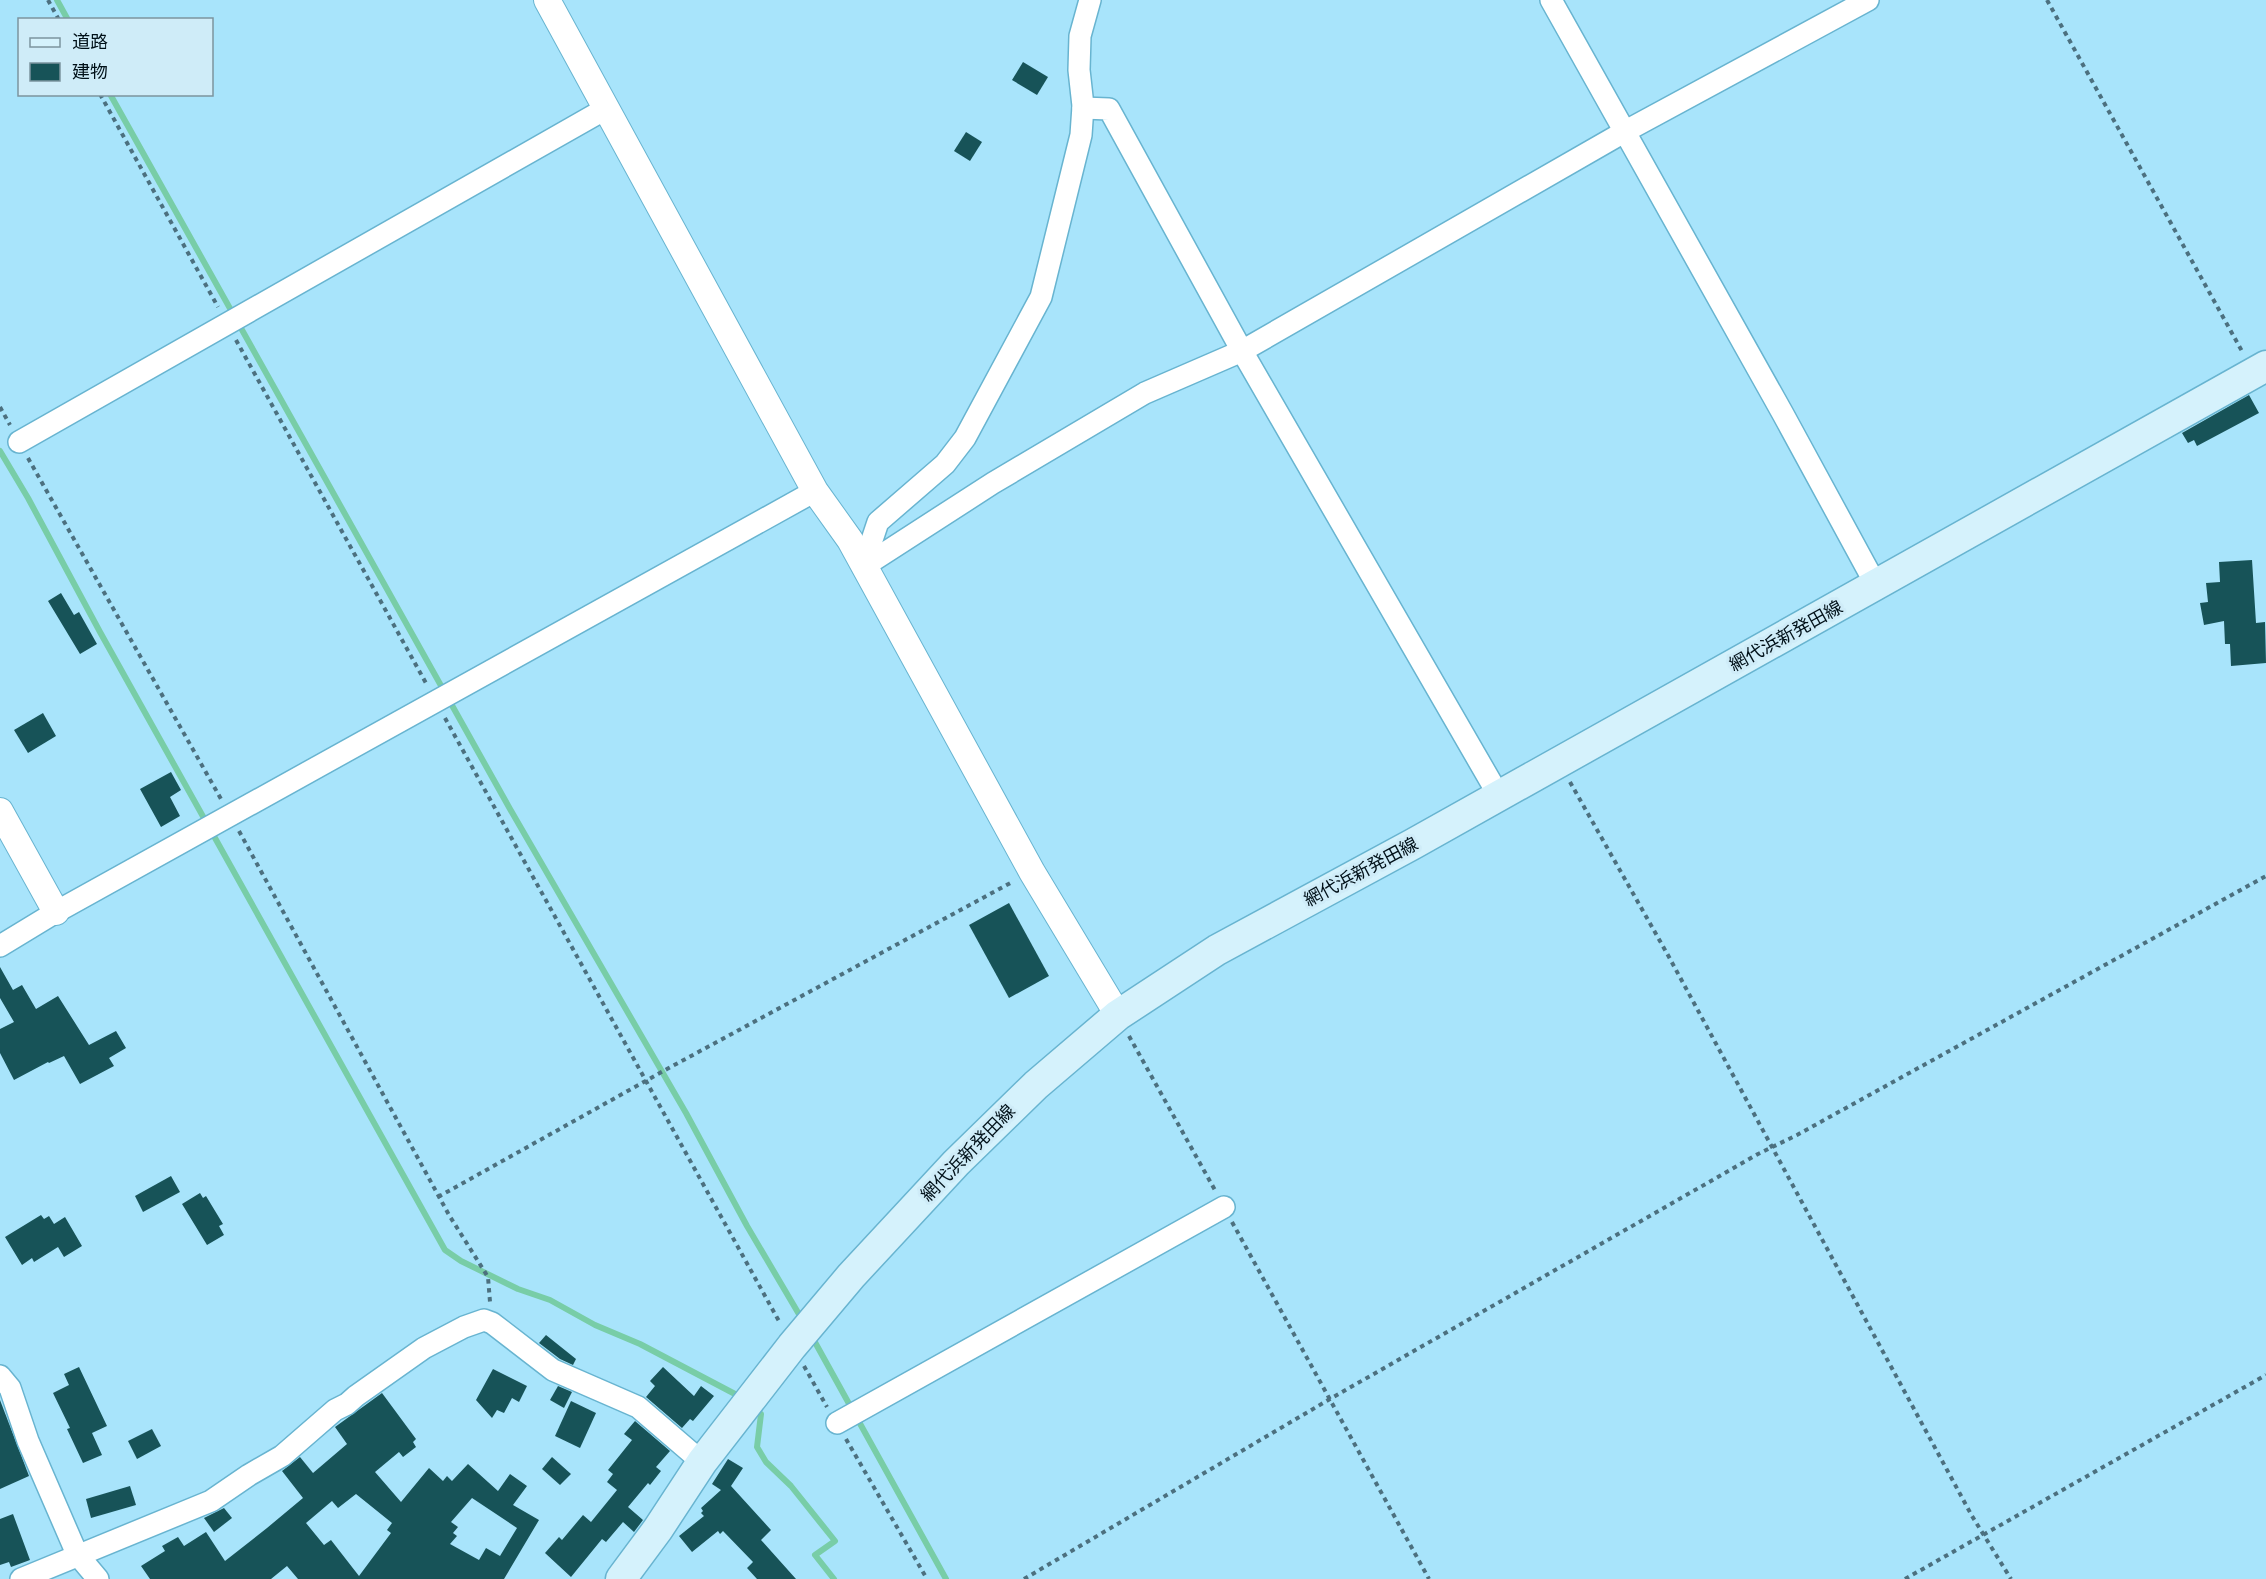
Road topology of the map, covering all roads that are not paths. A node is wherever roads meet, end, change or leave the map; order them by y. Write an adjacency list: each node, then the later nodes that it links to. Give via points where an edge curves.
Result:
1 (547, 0): 5 (street)
2 (1090, 0): 6 (street, via 1080,36)
3 (1551, 0): 7 (street)
4 (1868, 0): 7 (street)
5 (607, 108): 10 (street); 11 (street)
6 (1083, 108): 8 (street, via 1109,109); 12 (street, via 1069,189 1041,297 965,438 945,464 878,522)
7 (1624, 132): 8 (street); 13 (street)
8 (1242, 351): 12 (street, via 1145,393 993,483); 14 (street)
9 (2260, 370): 13 (main road, 網代浜新発田線)
10 (19, 442)
11 (815, 491): 12 (street, via 850,540); 16 (street)
12 (863, 567): 18 (street, via 1032,872)
13 (1876, 585): 14 (main road, 網代浜新発田線)
14 (1498, 796): 18 (main road, 網代浜新発田線, via 1217,950)
15 (0, 811): 16 (street)
16 (56, 912): 17 (street)
17 (0, 946)
18 (1118, 1015): 22 (main road, 網代浜新発田線, via 1036,1084 956,1163 851,1276)
19 (1224, 1207): 21 (street)
20 (0, 1376): 23 (street, via 9,1388)
21 (837, 1423)
22 (702, 1462): 23 (street, via 638,1407 553,1371 484,1320 424,1348 335,1410 282,1456 211,1501); 26 (main road, 網代浜新発田線)
23 (77, 1554): 24 (street); 25 (street)
24 (21, 1579)
25 (98, 1579)
26 (621, 1579)

